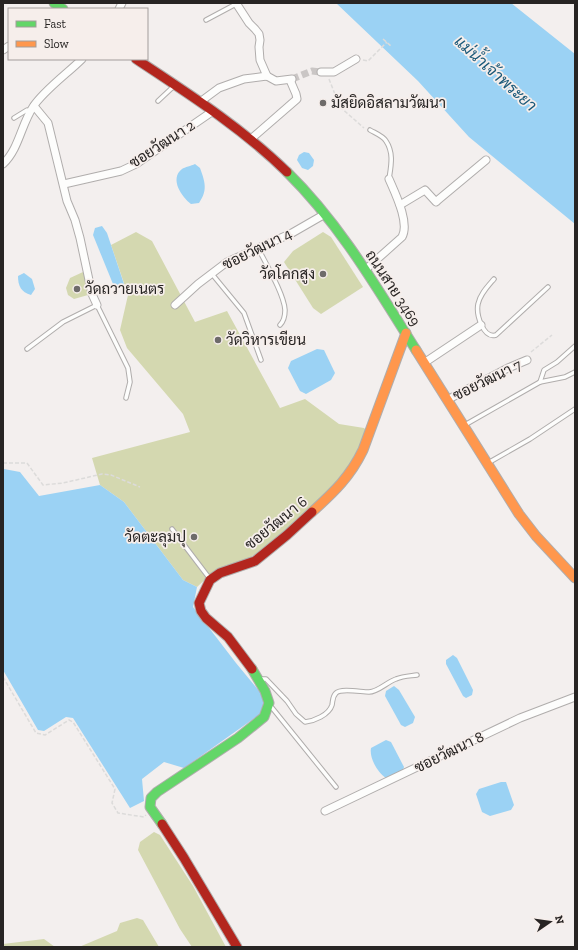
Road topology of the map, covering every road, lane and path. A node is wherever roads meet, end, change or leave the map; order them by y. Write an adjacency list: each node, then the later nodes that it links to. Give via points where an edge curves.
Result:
1 (236, 4): 2 (lane); 10 (street, via 259,34 260,60)
2 (206, 20)
3 (384, 38): 4 (path)
4 (387, 42): 5 (path); 6 (path, via 368,61)
5 (391, 46)
6 (356, 59): 9 (street, via 334,72)
7 (81, 60): 14 (street, via 41,97)
8 (137, 60): 11 (street, ถนนสาย 3469)
9 (324, 72): 17 (path, via 340,107 363,128)
10 (267, 76): 13 (street, via 244,79 219,88); 18 (street, via 276,81 291,80 297,99)
11 (174, 86): 12 (lane); 13 (street, ถนนสาย 3469)
12 (158, 101)
13 (200, 102): 15 (street, ถนนสาย 3469)
14 (32, 109): 16 (lane); 20 (street, via 10,156); 22 (street, via 48,123)
15 (213, 111): 18 (street, ถนนสาย 3469); 22 (street, ซอยวัฒนา 2, via 136,164 121,171)
16 (14, 118)
17 (370, 130): 21 (lane, via 386,141 392,161)
18 (251, 139): 24 (street, ถนนสาย 3469, via 295,180)
19 (486, 160): 23 (street, via 436,202 425,190)
20 (3, 164)
21 (389, 179): 23 (street)
22 (64, 184): 30 (street, via 66,201 75,220 92,294)
23 (400, 205): 26 (street, via 405,228 402,238)
24 (325, 214): 25 (street, ซอยวัฒนา 4, via 292,233); 26 (street, ถนนสาย 3469)
25 (258, 248): 27 (street, ซอยวัฒนา 4, via 226,262); 32 (lane, via 282,298 285,310 284,320)
26 (365, 270): 34 (street, ถนนสาย 3469)
27 (211, 273): 31 (street, ซอยวัฒนา 4); 39 (lane, via 244,313)
28 (494, 279): 33 (lane, via 478,304)
29 (548, 287): 33 (lane, via 496,335 488,335)
30 (97, 305): 37 (lane, via 63,322); 44 (lane, via 128,368 130,382)
31 (175, 305)
32 (280, 325)
33 (481, 325): 41 (street)
34 (406, 333): 41 (street, ถนนสาย 3469); 53 (street, ซอยวัฒนา 6, via 363,450 338,488 255,561 220,573)
35 (552, 335): 38 (path)
36 (575, 346): 43 (lane, via 544,370)
37 (27, 349)
38 (531, 352)
39 (261, 360)
40 (527, 360): 45 (street, ซอยวัฒนา 7)
41 (424, 363): 45 (street, ถนนสาย 3469)
42 (575, 372): 43 (lane, via 565,377)
43 (540, 382): 47 (lane)
44 (126, 398)
45 (447, 400): 47 (street, ถนนสาย 3469)
46 (575, 409): 49 (lane)
47 (463, 426): 49 (street, ถนนสาย 3469)
48 (3, 463): 50 (path, via 28,463 43,485 63,484 102,474)
49 (487, 464): 52 (street, ถนนสาย 3469, via 519,514)
50 (140, 486)
51 (172, 529): 53 (lane)
52 (575, 578)
53 (210, 580): 56 (street, via 199,603 201,611 228,637)
54 (417, 675): 56 (lane, via 397,679 375,691 340,691 333,698 329,711 305,722 266,679)
55 (3, 677): 57 (path)
56 (258, 679): 60 (street)
57 (8, 685): 58 (path); 62 (path, via 36,733 44,735 69,720 73,722 115,789 112,803 118,813 144,817)
58 (3, 687)
59 (575, 697): 63 (street, ซอยวัฒนา 8, via 520,718)
60 (269, 703): 61 (lane); 62 (street, via 264,718 157,792 150,798)
61 (336, 788)
62 (150, 807): 64 (street)
63 (325, 811)
64 (237, 947)

